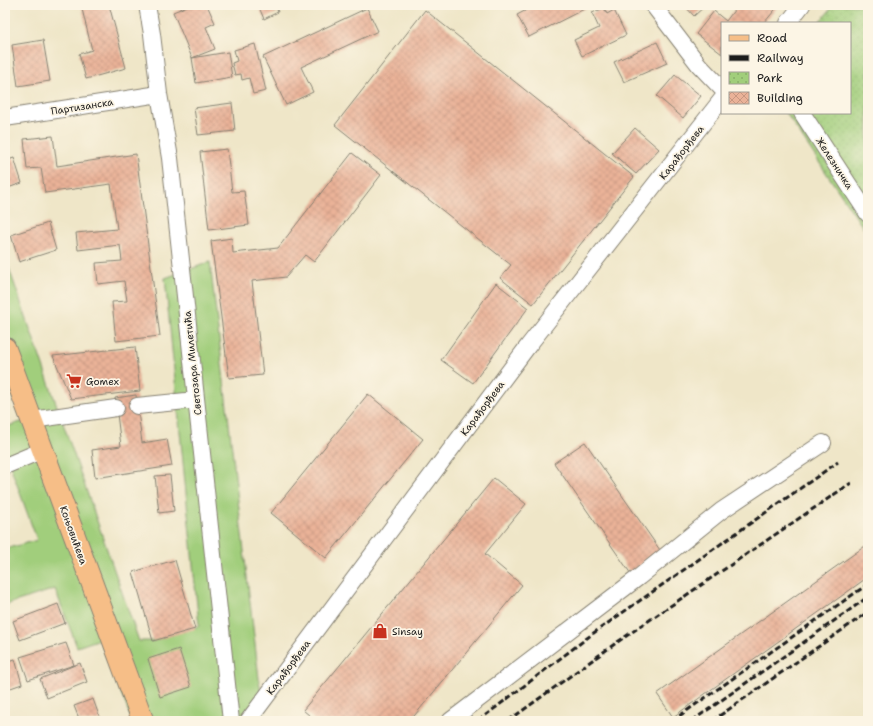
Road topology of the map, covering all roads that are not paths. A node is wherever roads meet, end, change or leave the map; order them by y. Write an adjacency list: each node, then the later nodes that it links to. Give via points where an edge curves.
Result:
1 (147, 5): 6 (street, Светозара Милетића)
2 (654, 5): 5 (street, via 699,65)
3 (802, 5): 4 (street)
4 (789, 22)
5 (721, 88)
6 (159, 94): 9 (street, Партизанска); 12 (street, Светозара Милетића, via 170,158)
7 (721, 100): 21 (street, Карађорђева, via 528,346)
8 (803, 114): 10 (street, Железничка)
9 (5, 118)
10 (868, 214)
11 (5, 348): 15 (main road, Коњовићева)
12 (196, 400): 13 (street); 20 (street, Светозара Милетића)
13 (138, 406)
14 (116, 408): 15 (street)
15 (32, 420): 17 (main road, Коњовићева)
16 (823, 443): 22 (street, via 721,512)
17 (43, 450): 18 (street); 19 (main road, Коњовићева)
18 (5, 466)
19 (143, 721)
20 (231, 721)
21 (248, 721)
22 (450, 721)

